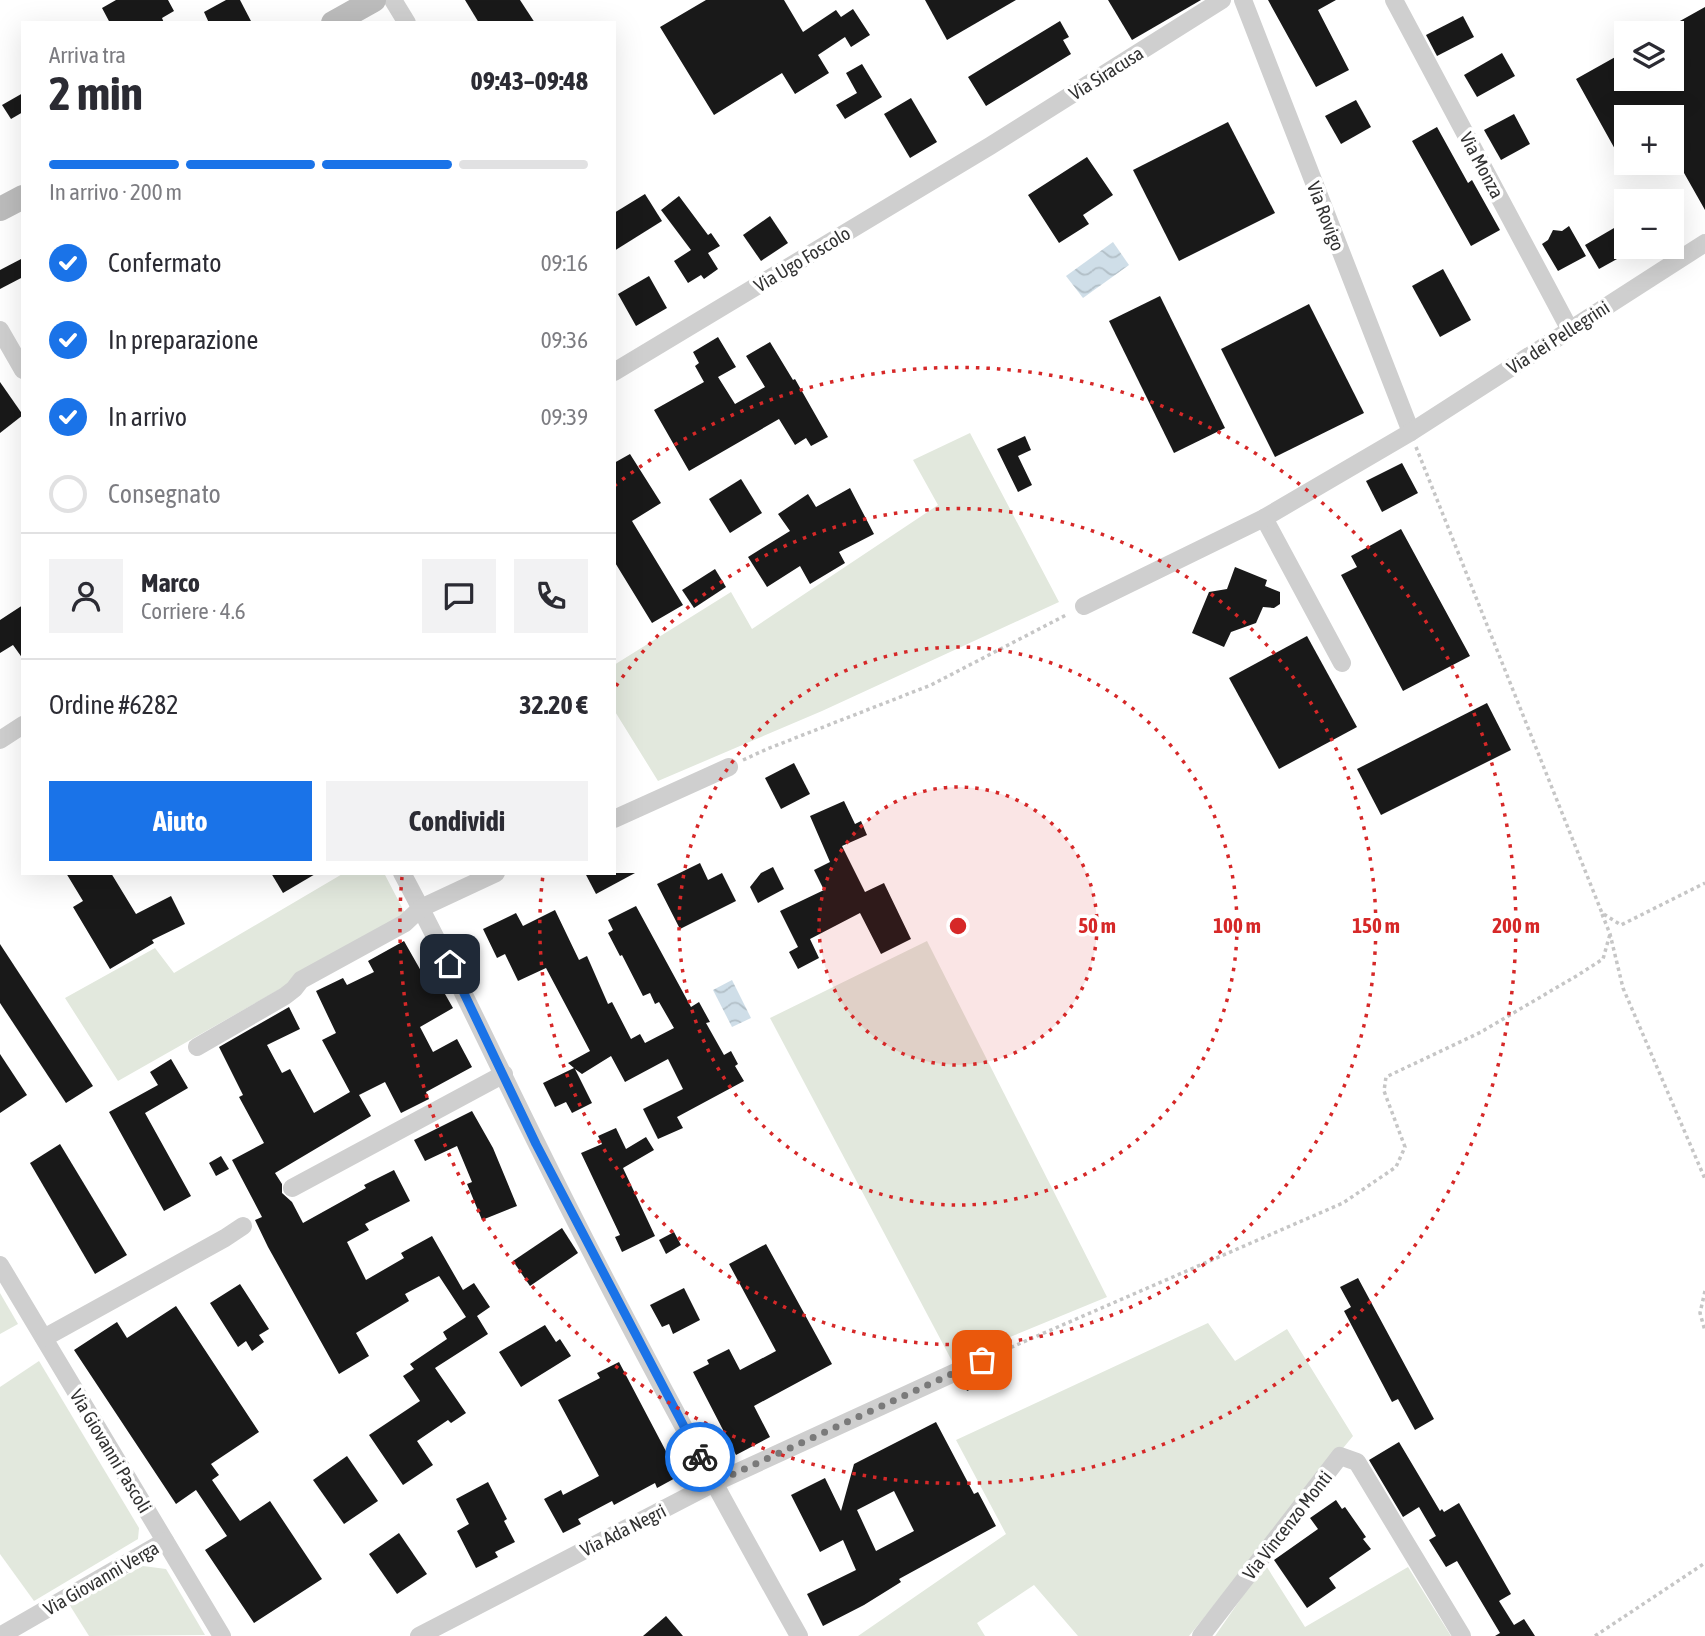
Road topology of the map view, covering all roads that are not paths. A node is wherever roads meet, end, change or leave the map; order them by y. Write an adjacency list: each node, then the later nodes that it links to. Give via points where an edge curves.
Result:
1 (374, 0): 6 (main road)
2 (393, 0): 7 (street)
3 (1222, 0): 8 (street, Via Siracusa)
4 (1243, 0): 16 (street, Via Rovigo)
5 (1394, 0): 13 (street, Via Monza)
6 (337, 21)
7 (407, 21)
8 (990, 146): 14 (street, Via Ugo Foscolo)
9 (21, 198): 10 (main road)
10 (0, 209)
11 (1705, 243): 13 (street, Via dei Pellegrini)
12 (0, 330): 15 (street)
13 (1570, 330): 16 (street, Via dei Pellegrini)
14 (617, 365)
15 (21, 367)
16 (1410, 432): 17 (street, Via dei Pellegrini)
17 (1264, 518): 18 (street, Via dei Pellegrini); 19 (street)
18 (1084, 606)
19 (1342, 663)
20 (21, 726): 21 (street)
21 (0, 740)
22 (729, 767): 23 (street)
23 (616, 818)
24 (403, 875): 26 (street)
25 (492, 875): 26 (street)
26 (421, 908): 27 (street, via 405,923 301,980 285,996); 28 (street)
27 (197, 1047)
28 (504, 1074): 29 (street); 34 (street, via 536,1144)
29 (292, 1188)
30 (243, 1226): 32 (street)
31 (0, 1265): 32 (street, Via Giovanni Pascoli)
32 (44, 1338): 35 (street, Via Giovanni Pascoli)
33 (982, 1360): 34 (street, Via Ada Negri)
34 (714, 1483): 38 (street, Via Ada Negri); 39 (street)
35 (165, 1541): 36 (street, Via Giovanni Verga); 37 (street, Via Giovanni Pascoli)
36 (0, 1636)
37 (222, 1636)
38 (419, 1636)
39 (799, 1636)
40 (1201, 1636): 41 (street, Via Vincenzo Monti, via 1340,1456 1357,1462)
41 (1462, 1636)

